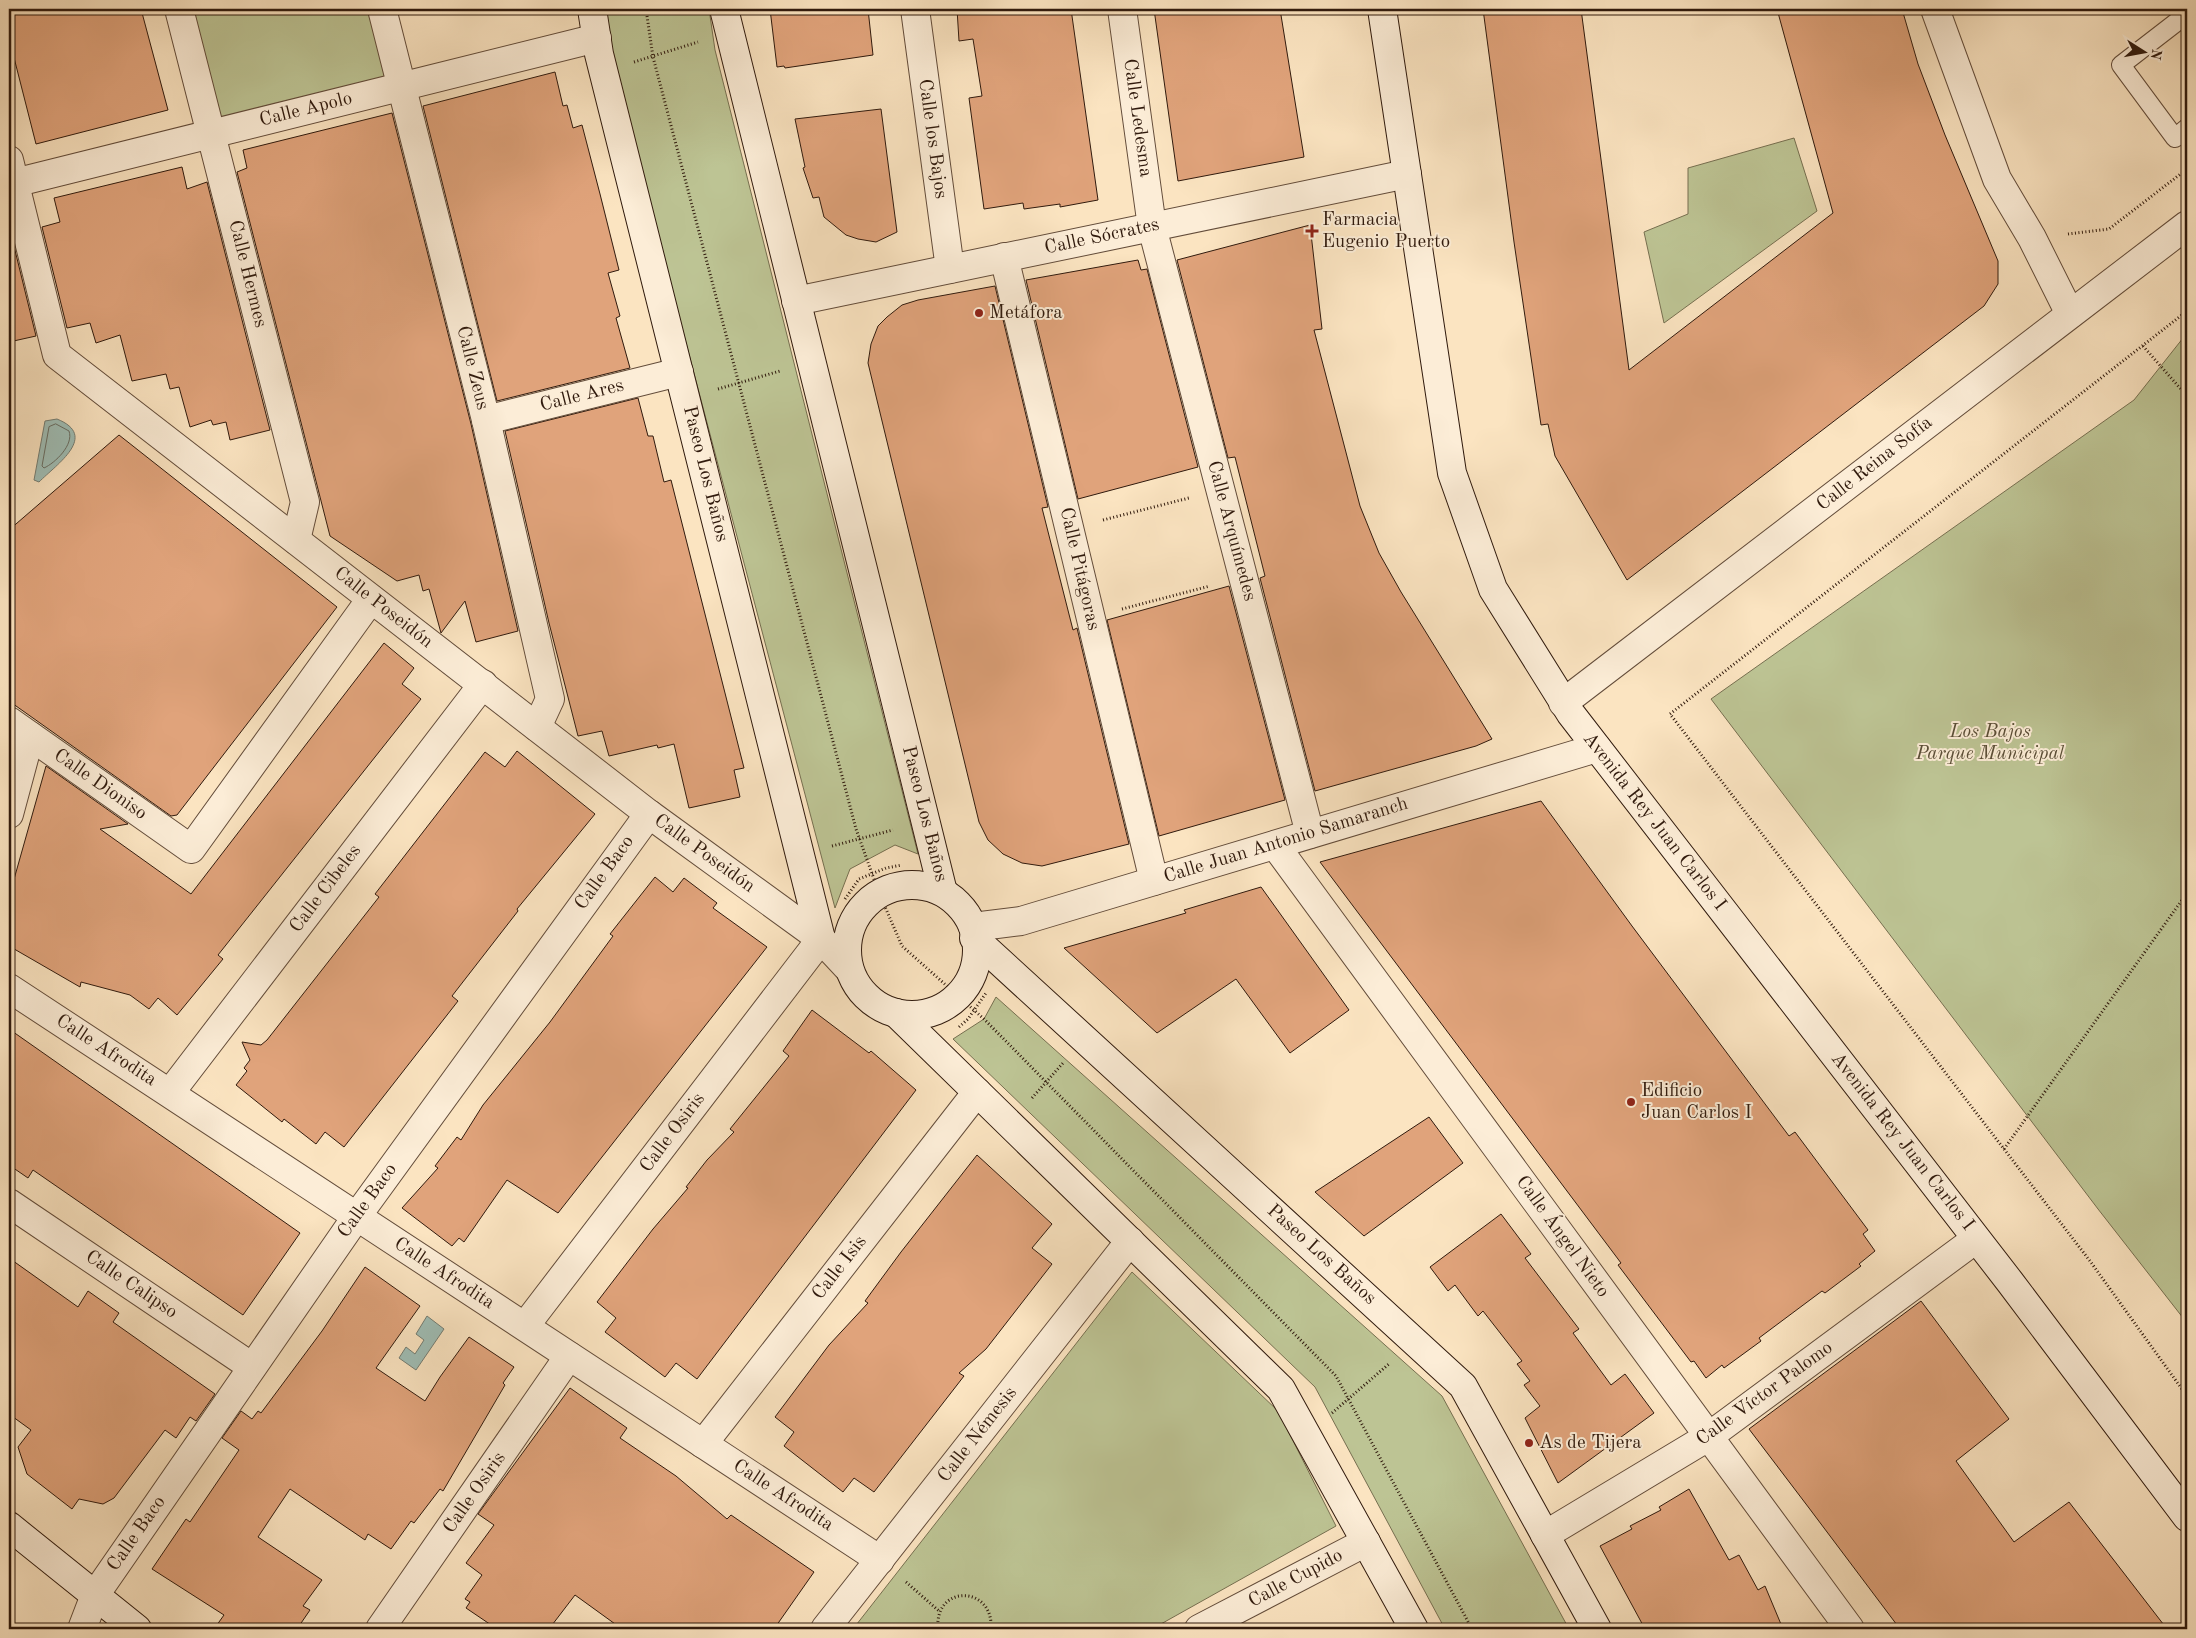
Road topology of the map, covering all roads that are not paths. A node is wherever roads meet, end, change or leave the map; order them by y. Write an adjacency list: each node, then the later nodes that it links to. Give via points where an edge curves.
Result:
1 (179, 9): 13 (street, Calle Hermes)
2 (382, 9): 11 (street, Calle Zeus)
3 (592, 9): 10 (street, Paseo Los Baños)
4 (915, 9): 19 (street, Calle los Bajos)
5 (1122, 9): 17 (street, Calle Ledesma)
6 (1382, 9): 15 (street, Avenida Rey Juan Carlos I)
7 (1935, 9): 21 (street, via 1997,179 2032,238)
8 (2187, 14): 12 (lane, via 2121,65 2175,138)
9 (726, 21): 20 (street, Paseo Los Baños)
10 (597, 38): 11 (street, Calle Apolo); 22 (street, Paseo Los Baños)
11 (402, 86): 13 (street, Calle Apolo); 23 (street, Calle Zeus)
12 (2187, 128)
13 (211, 134): 14 (street, Calle Apolo); 24 (street, Calle Hermes, via 305,502)
14 (12, 171): 24 (street, Calle Poseidón, via 57,354)
15 (1407, 174): 17 (street, Calle Sócrates); 27 (street, Avenida Rey Juan Carlos I, via 1452,473 1493,589)
16 (2187, 226): 21 (street, Calle Reina Sofía)
17 (1152, 227): 18 (street, Calle Sócrates); 33 (street, Calle Arquímedes)
18 (1004, 258): 19 (street, Calle Sócrates); 35 (street, Calle Pitágoras)
19 (950, 269): 20 (street, Calle Sócrates)
20 (796, 301): 36 (street, Paseo Los Baños)
21 (2070, 314): 27 (street, Calle Reina Sofía)
22 (679, 372): 23 (street, Calle Ares); 38 (street, Paseo Los Baños)
23 (486, 420): 28 (street, Calle Zeus, via 550,699)
24 (296, 540): 25 (street, Calle Poseidón)
25 (372, 599): 26 (street, Calle Poseidón); 29 (street, Calle Dioniso, via 191,849)
26 (483, 684): 28 (street, Calle Poseidón); 43 (street, Calle Cibeles)
27 (1564, 703): 30 (street, Avenida Rey Juan Carlos I)
28 (537, 727): 32 (street, Calle Poseidón)
29 (19, 728): 31 (street)
30 (1597, 748): 33 (street, Calle Juan Antonio Samaranch); 46 (street, Avenida Rey Juan Carlos I)
31 (9, 814)
32 (649, 814): 38 (street, Calle Poseidón); 45 (street, Calle Baco)
33 (1310, 834): 34 (street, Calle Juan Antonio Samaranch)
34 (1275, 845): 35 (street, Calle Juan Antonio Samaranch); 51 (street, Calle Ángel Nieto)
35 (1154, 881): 37 (street, Calle Juan Antonio Samaranch)
36 (943, 892): 37 (street, Paseo Los Baños, via 963,909); 39 (street, via 913,884 879,892 860,909 846,946)
37 (974, 932): 41 (street, via 977,954 963,989 966,1003 918,1014); 55 (street, Paseo Los Baños, via 1084,1038 1463,1386)
38 (821, 940): 39 (street, Calle Poseidón); 48 (street, Calle Osiris)
39 (849, 969): 41 (street, via 864,994 876,1005)
40 (9, 988): 43 (street, Calle Afrodita)
41 (896, 1013): 42 (street)
42 (977, 1092): 47 (street); 52 (street, Calle Isis)
43 (170, 1094): 45 (street, Calle Afrodita)
44 (9, 1203): 50 (street, Calle Calipso)
45 (357, 1216): 48 (street, Calle Afrodita); 50 (street, Calle Baco)
46 (1976, 1239): 51 (street, Calle Víctor Palomo); 53 (street, Avenida Rey Juan Carlos I)
47 (1130, 1241): 56 (street, via 1281,1389); 57 (street, Calle Némesis)
48 (525, 1326): 49 (street, Calle Afrodita)
49 (569, 1356): 52 (street, Calle Afrodita); 61 (street, Calle Osiris)
50 (252, 1367): 58 (street, Calle Baco)
51 (1708, 1437): 55 (street, Calle Víctor Palomo); 66 (street, Calle Ángel Nieto)
52 (703, 1444): 57 (street, Calle Afrodita)
53 (2187, 1516)
54 (9, 1526): 58 (street)
55 (1545, 1535): 65 (street, Paseo Los Baños)
56 (1366, 1542): 63 (street, Calle Cupido); 64 (street)
57 (880, 1560): 62 (street, Calle Némesis)
58 (95, 1595): 59 (street, Calle Baco); 60 (street)
59 (82, 1629)
60 (136, 1629)
61 (380, 1629)
62 (825, 1629)
63 (1199, 1629)
64 (1414, 1629)
65 (1597, 1629)
66 (1850, 1629)

